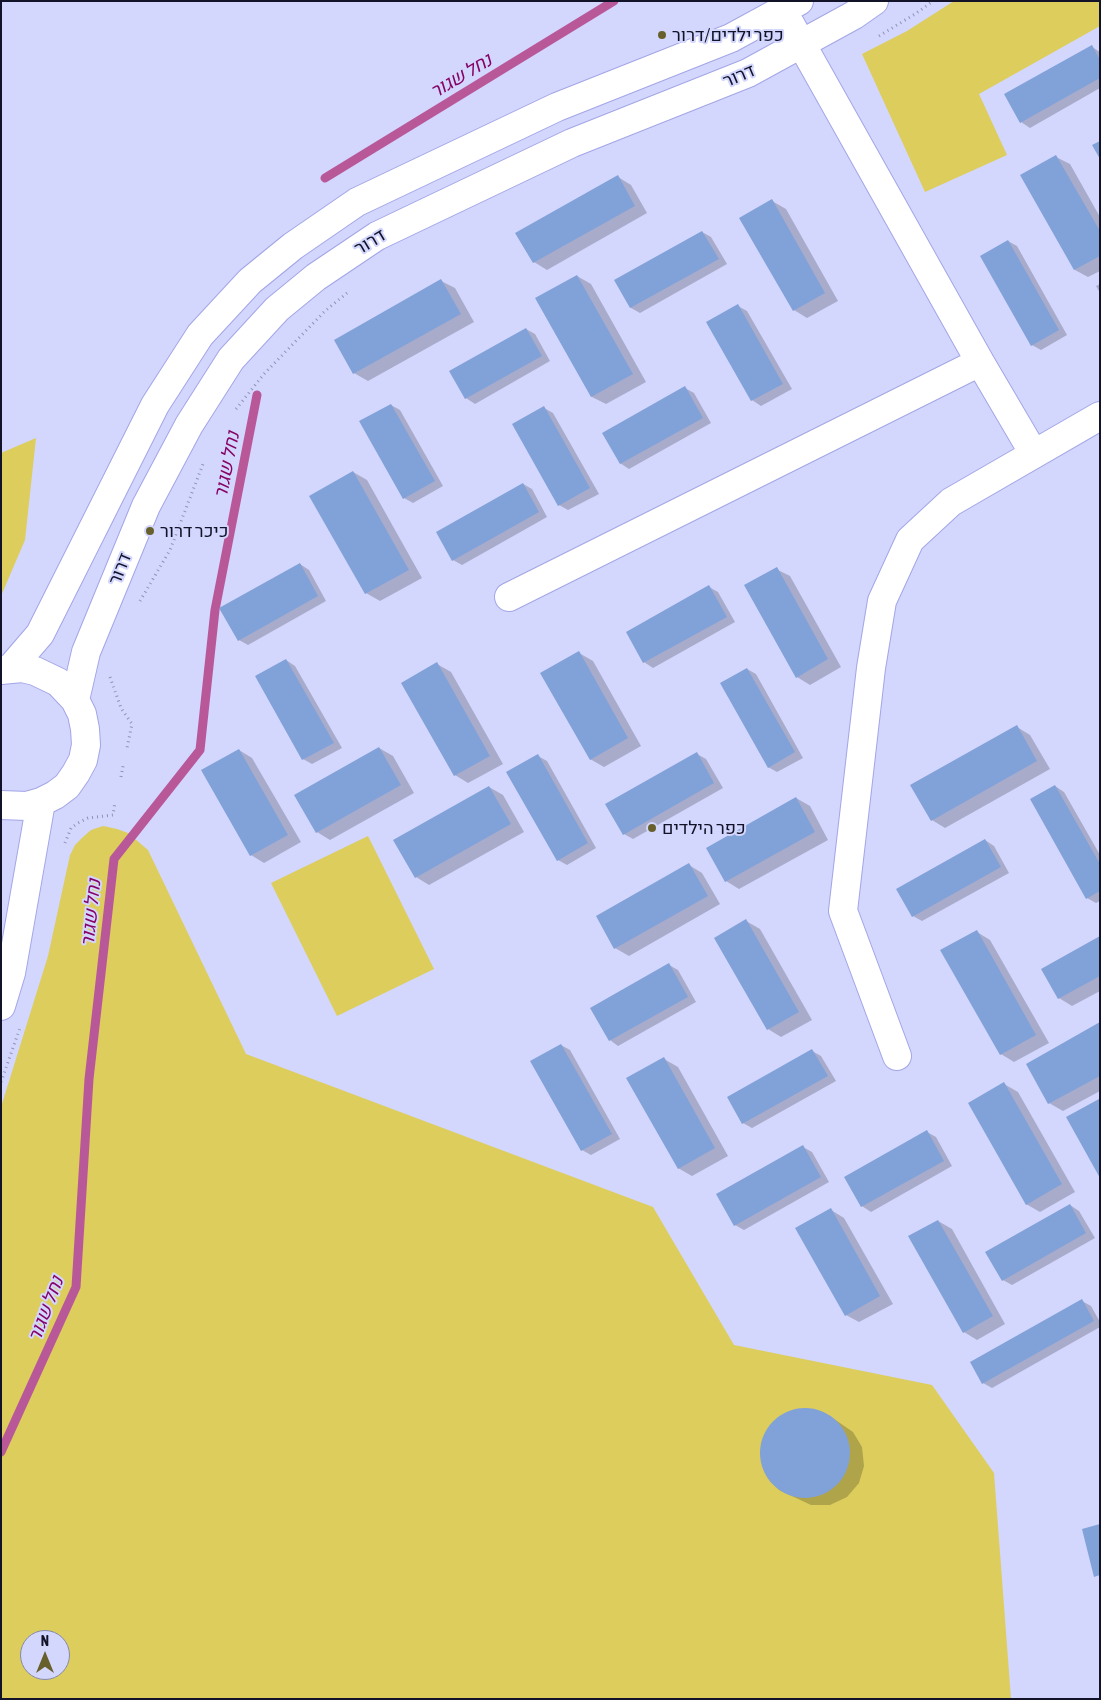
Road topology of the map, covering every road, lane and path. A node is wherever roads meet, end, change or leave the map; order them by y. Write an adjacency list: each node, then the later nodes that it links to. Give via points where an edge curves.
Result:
1 (874, 1): 5 (street, דרור)
2 (933, 1): 4 (path)
3 (791, 6): 5 (street); 14 (street, via 731,38 557,107 357,202 293,246 250,281 200,335 155,405 40,634)
4 (875, 38)
5 (801, 45): 7 (street); 16 (street, דרור, via 748,73 572,143 377,236 316,277 277,310 231,359 189,425 146,506 86,652)
6 (348, 293): 8 (path, via 325,311 264,374)
7 (980, 362): 10 (street); 12 (street)
8 (234, 412)
9 (1100, 416): 10 (street)
10 (1034, 454): 23 (street, via 950,502 910,540 882,601 871,668 843,911)
11 (206, 458): 13 (path, via 170,550)
12 (509, 597)
13 (140, 601)
14 (6, 670): 16 (street, via 29,669 47,675)
15 (109, 674): 17 (path, via 121,708 132,724)
16 (75, 700): 20 (street, via 85,729 86,745 82,760 67,786)
17 (127, 748)
18 (123, 766): 19 (path)
19 (121, 777)
20 (41, 802): 21 (street, via 27,806); 22 (street, via 11,973)
21 (1, 805)
22 (1, 1006)
23 (897, 1056)

